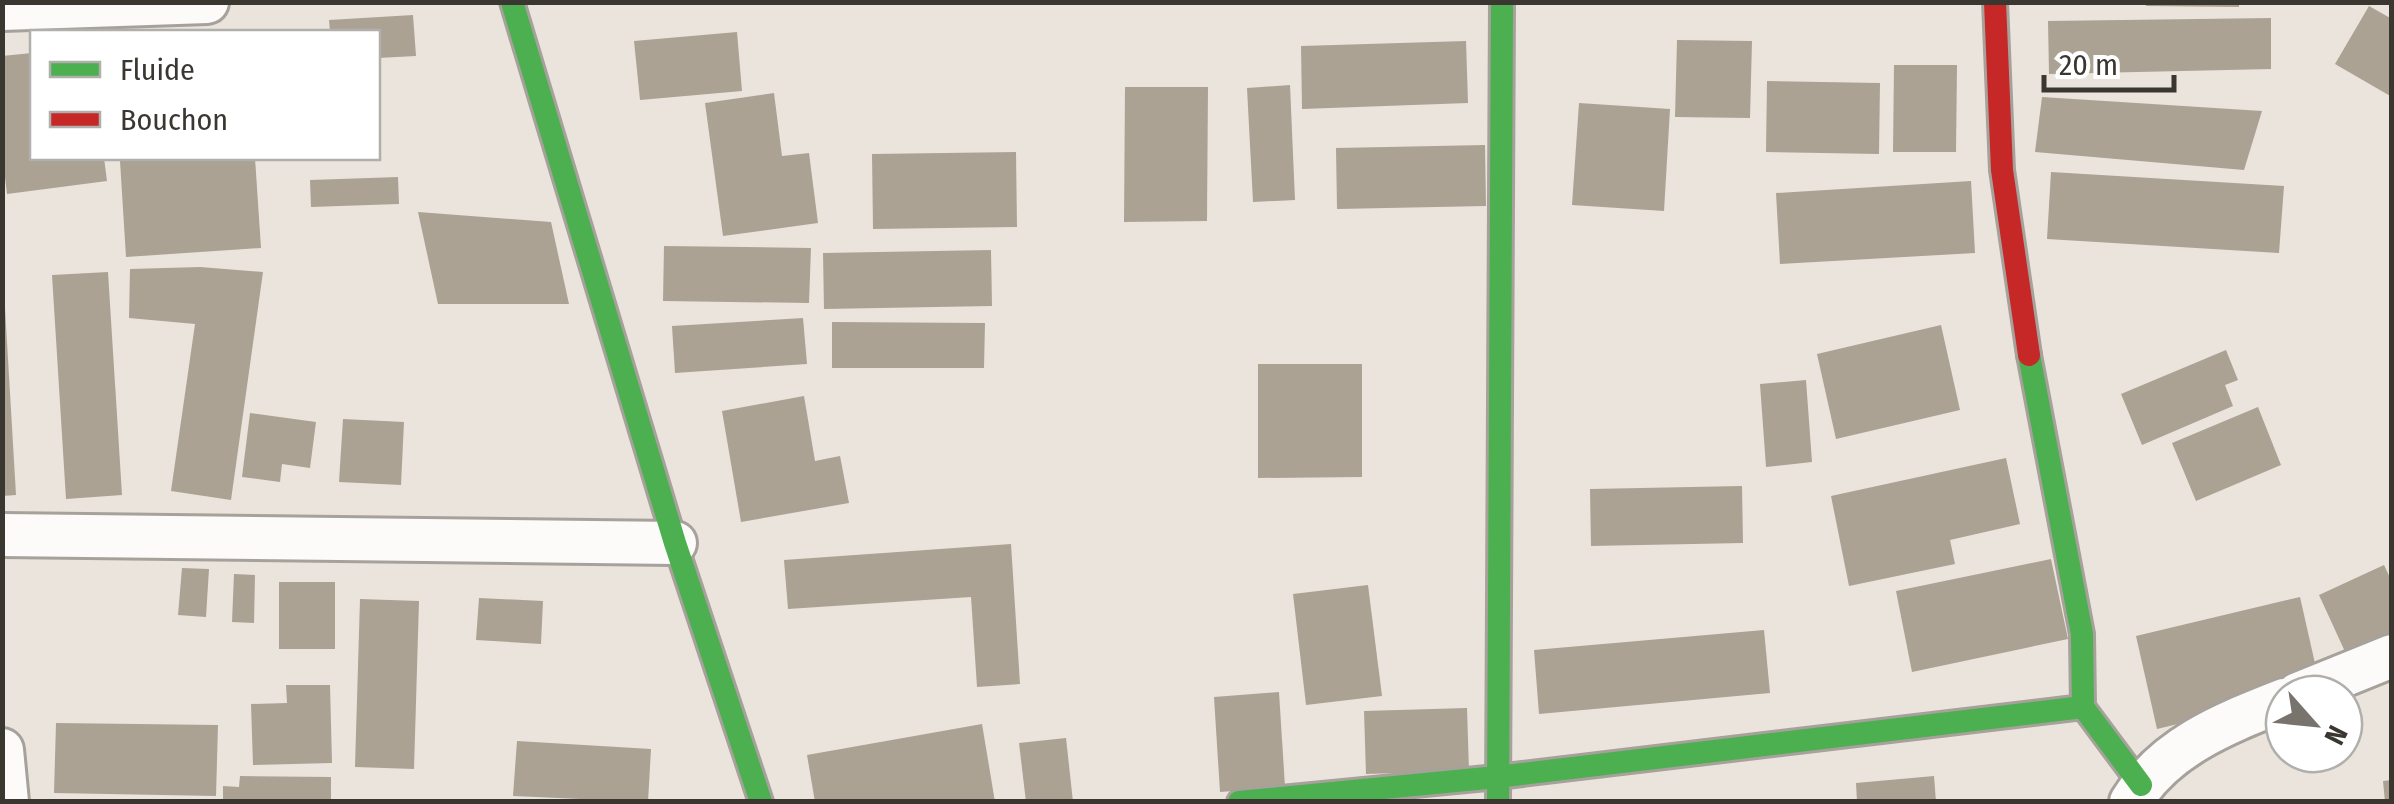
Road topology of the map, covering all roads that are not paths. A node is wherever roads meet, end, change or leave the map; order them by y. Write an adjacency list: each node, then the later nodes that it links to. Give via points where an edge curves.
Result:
1 (207, 2): 5 (street)
2 (512, 2): 7 (street)
3 (1502, 2): 13 (street)
4 (1995, 2): 10 (street, via 2002,170 2023,324 2082,634)
5 (23, 7)
6 (2, 535): 7 (street)
7 (675, 543): 16 (street)
8 (2392, 656): 9 (street)
9 (2347, 674)
10 (2083, 707): 13 (street); 14 (street)
11 (2264, 708): 14 (street, via 2176,751)
12 (2, 750): 15 (street)
13 (1497, 778): 17 (street); 18 (street)
14 (2136, 793)
15 (6, 802)
16 (762, 802)
17 (1239, 802)
18 (1498, 802)

